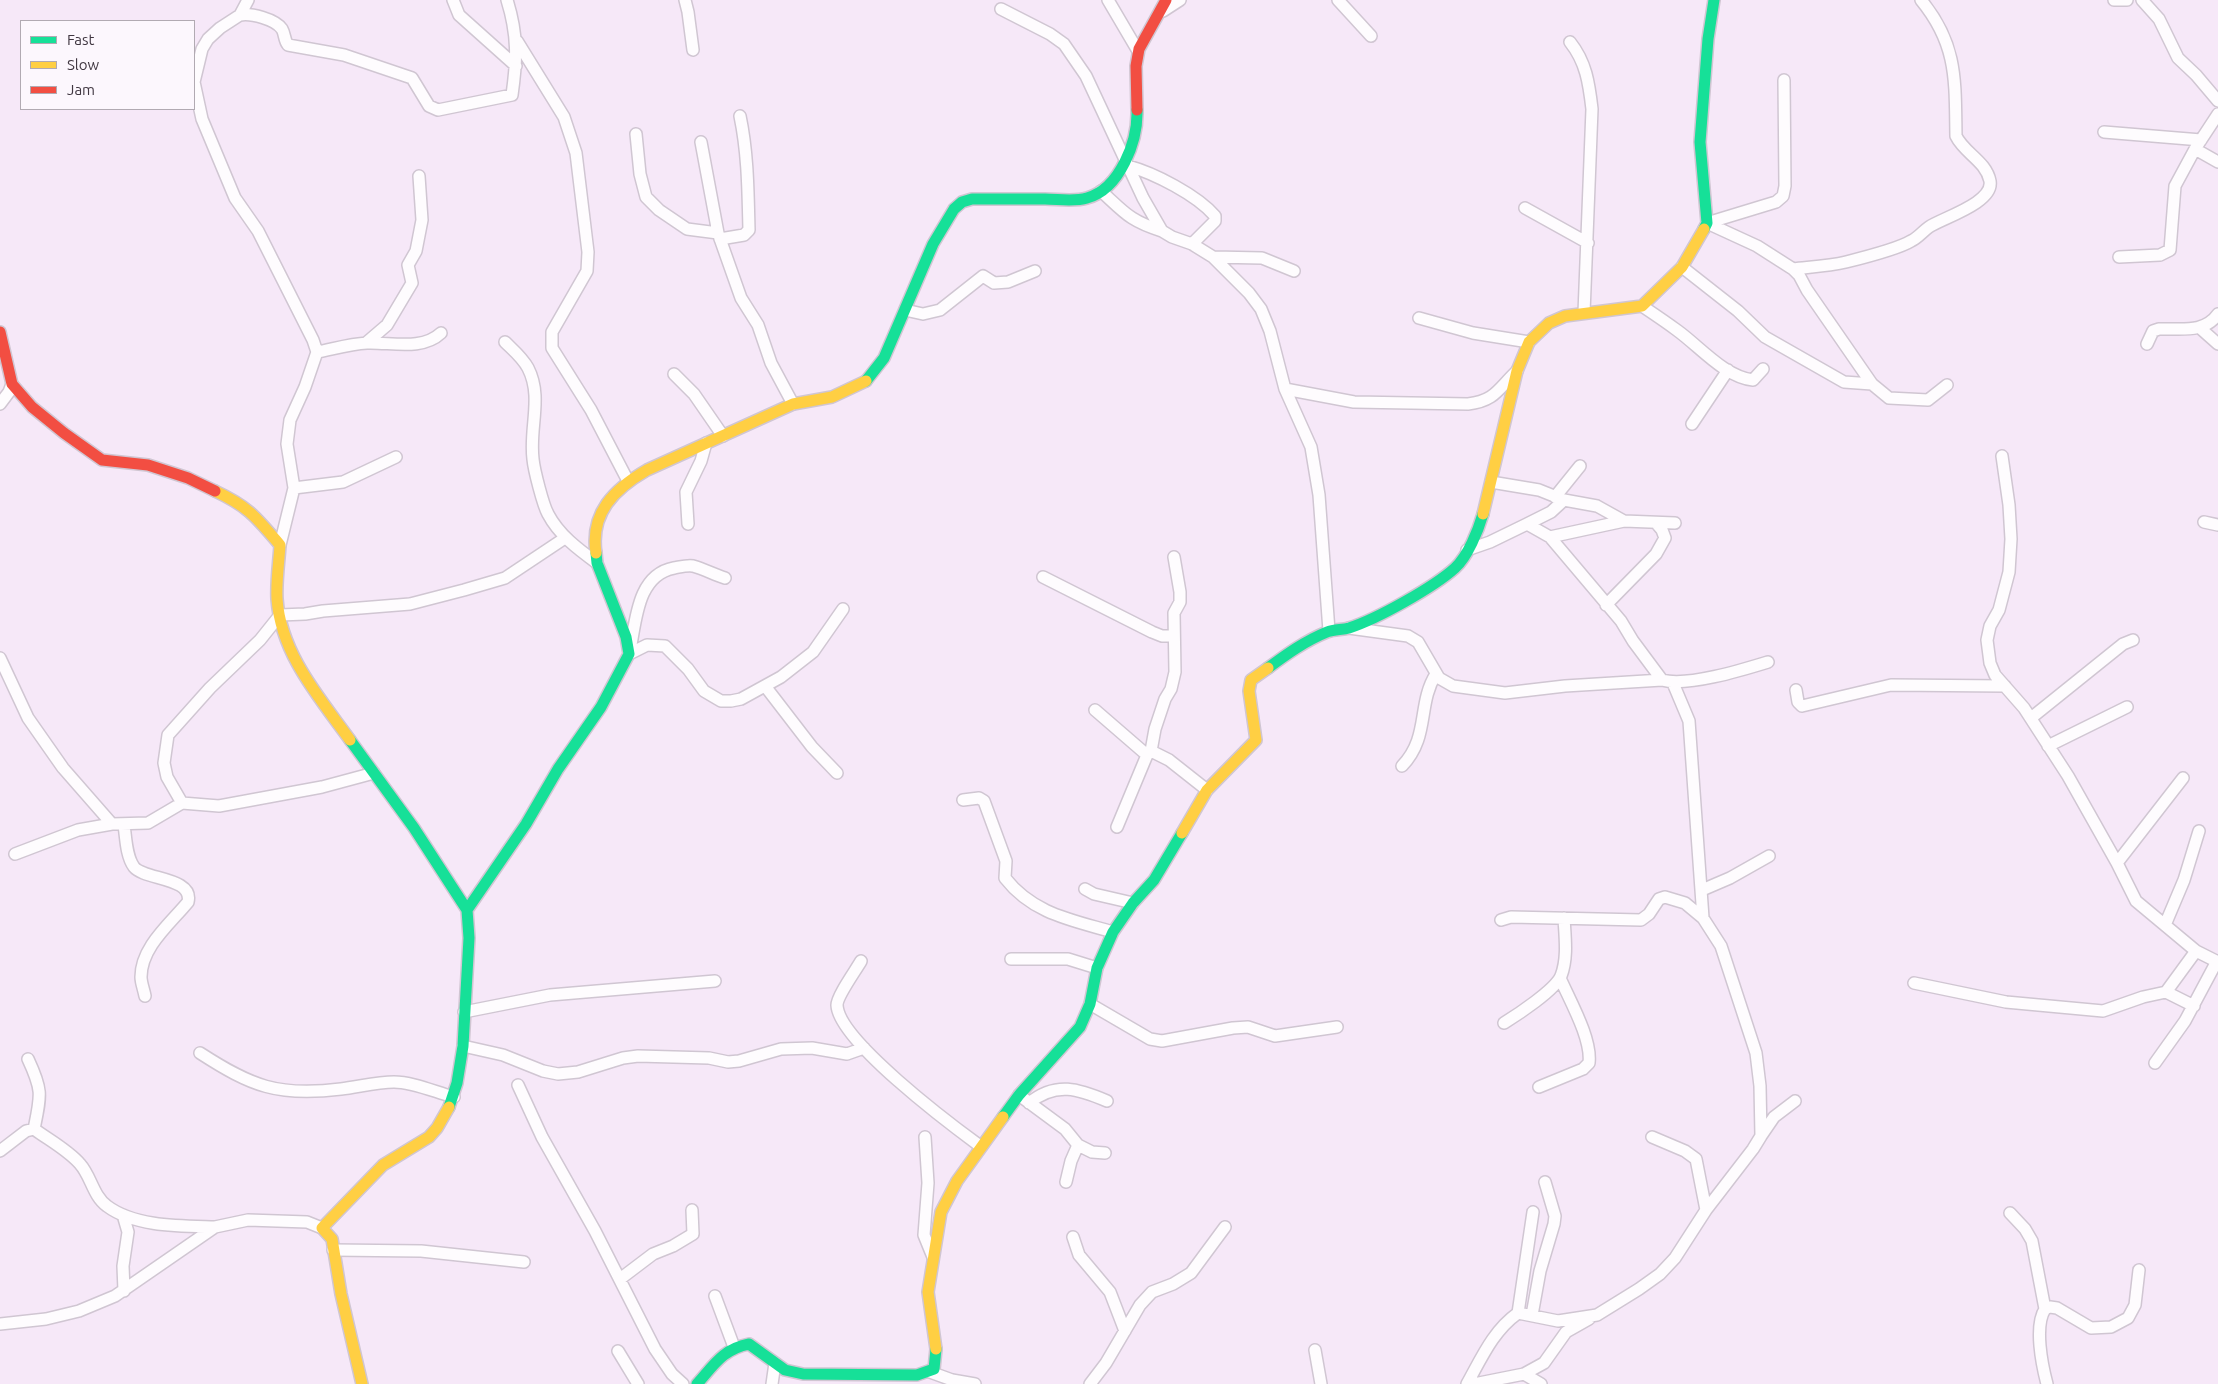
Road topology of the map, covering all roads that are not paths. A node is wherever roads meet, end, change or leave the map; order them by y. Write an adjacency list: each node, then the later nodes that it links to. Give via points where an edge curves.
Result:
1 (248, 0): 15 (street)
2 (453, 0): 21 (street, via 459,15)
3 (507, 0): 17 (street)
4 (685, 0): 19 (street)
5 (1108, 0): 20 (street)
6 (1180, 0): 13 (street)
7 (1338, 0): 16 (street)
8 (1714, 0): 37 (street, via 1700,142)
9 (1921, 0): 45 (street, via 1946,41 1955,72 1956,136 1981,164 1990,181 1988,190 1969,208 1930,226 1911,241 1844,262)
10 (2114, 0): 11 (street)
11 (2127, 0)
12 (2142, 0): 25 (street, via 2159,19 2178,58)
13 (1164, 5): 20 (street, via 1144,34)
14 (1001, 9): 33 (street, via 1064,44 1086,76)
15 (240, 15): 21 (street, via 250,13 279,27 288,45 344,55 412,78 429,106 438,110 512,95); 22 (street, via 208,39 202,49)
16 (1371, 36)
17 (517, 41): 21 (street); 78 (street, via 564,117 576,153 588,252 588,271 552,332 552,348 591,410)
18 (1570, 42): 40 (street, via 1580,55 1589,80 1592,108)
19 (693, 50)
20 (1138, 51): 33 (street, via 1137,121)
21 (516, 66)
22 (195, 78)
23 (1784, 80): 37 (street, via 1783,196 1776,202)
24 (195, 87): 61 (street, via 202,119 235,198 258,231)
25 (2218, 101)
26 (2218, 114): 31 (street)
27 (740, 116): 39 (street, via 748,179 749,230 744,235)
28 (2104, 132): 31 (street)
29 (636, 134): 39 (street, via 646,197 687,229)
30 (701, 142): 39 (street)
31 (2198, 145): 32 (street); 43 (street, via 2175,186 2170,250 2160,256)
32 (2218, 162)
33 (1126, 164): 35 (street); 38 (street); 41 (street, via 1182,190 1215,216 1215,221)
34 (419, 176): 58 (street, via 422,220 416,250 408,265 412,283 387,325)
35 (1101, 191): 38 (street, via 1127,216); 49 (street, via 1088,198 972,199 962,202 954,209 933,244)
36 (1525, 208): 40 (street)
37 (1707, 224): 44 (street); 45 (street, via 1758,246)
38 (1162, 231): 41 (street)
39 (719, 236): 71 (street, via 741,298 758,326 771,363)
40 (1588, 243): 50 (street)
41 (1192, 244): 42 (street)
42 (1213, 257): 47 (street, via 1262,258); 69 (street, via 1261,309)
43 (2119, 257)
44 (1682, 267): 48 (street); 67 (street, via 1765,337 1844,382)
45 (1793, 269): 67 (street)
46 (1035, 271): 49 (street, via 1008,282 994,283 983,276 940,310 923,314)
47 (1294, 271)
48 (1642, 306): 50 (street); 62 (street)
49 (905, 310): 71 (street, via 884,358 864,383 832,398)
50 (1584, 313): 57 (street, via 1549,323)
51 (2218, 314): 53 (street, via 2213,322)
52 (1419, 318): 57 (street, via 1474,333)
53 (2200, 328): 59 (street, via 2159,328 2153,331); 60 (street)
54 (0, 332): 66 (street)
55 (441, 333): 58 (street, via 434,340 418,344)
56 (504, 342): 90 (street, via 519,355 533,383 536,396 533,459 548,514)
57 (1529, 342): 64 (street)
58 (366, 343): 61 (street)
59 (2147, 344)
60 (2218, 344)
61 (317, 352): 80 (street, via 306,387 290,420 287,444)
62 (1728, 370): 63 (street, via 1754,380); 72 (street)
63 (1763, 370)
64 (1517, 371): 69 (street, via 1493,397 1468,404 1354,402); 79 (street)
65 (674, 374): 73 (street, via 694,394)
66 (12, 384): 70 (street); 91 (street, via 64,434 102,460 148,465 216,491 253,513)
67 (1872, 384): 68 (street, via 1889,398 1928,400)
68 (1947, 385)
69 (1285, 389): 101 (street, via 1311,447 1319,495)
70 (0, 404)
71 (793, 404): 73 (street)
72 (1692, 424)
73 (723, 436): 74 (street)
74 (706, 443): 78 (street); 86 (street, via 686,492)
75 (2002, 456): 110 (street, via 2009,505 2009,572 1987,640 1990,663)
76 (396, 457): 80 (street, via 343,482)
77 (1580, 466): 81 (street)
78 (628, 481): 94 (street, via 611,498 597,520 594,540)
79 (1491, 482): 81 (street, via 1539,490); 92 (street, via 1483,516)
80 (294, 488): 91 (street)
81 (1559, 498): 82 (street, via 1597,506); 87 (street, via 1551,512)
82 (1624, 521): 84 (street); 89 (street)
83 (2204, 522): 88 (street)
84 (1656, 523): 85 (street); 97 (street, via 1665,538 1656,554)
85 (1674, 523)
86 (688, 524)
87 (1527, 524): 89 (street); 92 (street)
88 (2218, 525)
89 (1550, 537): 97 (street)
90 (565, 538): 94 (street); 99 (street, via 504,578 464,590 410,604)
91 (280, 544): 99 (street, via 277,598)
92 (1467, 550): 100 (street, via 1456,567 1426,588)
93 (1174, 557): 102 (street, via 1180,602 1174,613)
94 (597, 563): 104 (street, via 626,637)
95 (1043, 577): 102 (street, via 1152,632)
96 (725, 578): 104 (street, via 692,566 669,569 659,574 643,592)
97 (1606, 605): 108 (street)
98 (843, 609): 109 (street, via 813,652)
99 (280, 614): 118 (street, via 287,642 302,673); 123 (street, via 260,640 168,734 164,764 167,777)
100 (1349, 628): 101 (street); 107 (street, via 1408,636 1418,642)
101 (1329, 631): 121 (street, via 1297,647 1251,680 1249,691 1256,740)
102 (1173, 636): 116 (street, via 1175,672)
103 (2133, 640): 114 (street, via 2122,644)
104 (629, 654): 109 (street, via 647,645 665,646 704,691 721,701 741,699); 134 (street, via 601,707)
105 (0, 658): 124 (street, via 28,718 63,768)
106 (1768, 662): 108 (street, via 1736,672)
107 (1436, 674): 108 (street, via 1453,686 1505,692); 117 (street, via 1430,684 1419,742)
108 (1668, 681): 132 (street, via 1689,721)
109 (765, 686): 119 (street, via 812,747)
110 (2005, 686): 111 (street, via 1891,685 1802,706); 114 (street)
111 (1796, 690)
112 (2126, 707): 115 (street)
113 (1095, 710): 116 (street)
114 (2031, 718): 115 (street)
115 (2048, 746): 130 (street)
116 (1149, 753): 121 (street, via 1169,760); 126 (street)
117 (1402, 766)
118 (374, 772): 123 (street, via 322,787 219,806); 134 (street)
119 (837, 773)
120 (2183, 778): 130 (street)
121 (1207, 790): 133 (street, via 1154,880)
122 (963, 800): 139 (street, via 984,800 1006,861 1005,878 1013,889 1047,913)
123 (182, 802): 125 (street, via 148,823)
124 (112, 824): 125 (street); 128 (street, via 78,830)
125 (124, 825): 149 (street, via 132,866 173,882 187,892 189,898 145,957 141,977)
126 (1117, 827)
127 (2199, 831): 138 (street, via 2184,880)
128 (15, 854)
129 (1769, 856): 132 (street)
130 (2117, 863): 138 (street, via 2136,901)
131 (1085, 889): 133 (street)
132 (1702, 890): 136 (street)
133 (1133, 903): 139 (street)
134 (467, 910): 152 (street, via 469,938)
135 (1564, 918): 136 (street, via 1640,920 1649,914 1659,899 1665,897 1685,903); 137 (street, via 1511,917); 145 (street, via 1565,963)
136 (1703, 918): 169 (street, via 1721,946 1756,1053)
137 (1501, 920)
138 (2165, 925): 140 (street)
139 (1113, 932): 144 (street)
140 (2196, 951): 143 (street); 148 (street)
141 (1011, 959): 144 (street, via 1068,959)
142 (861, 961): 156 (street, via 837,1006 839,1016)
143 (2218, 962): 151 (street)
144 (1097, 968): 150 (street)
145 (1560, 978): 153 (street, via 1527,1008); 161 (street, via 1586,1041 1589,1063 1583,1069)
146 (715, 981): 152 (street, via 550,995)
147 (1914, 984): 148 (street, via 2006,1002 2103,1011)
148 (2166, 992): 151 (street)
149 (145, 996)
150 (1090, 1004): 154 (street, via 1150,1039 1162,1041 1233,1028 1248,1027 1275,1036); 162 (street, via 1080,1027)
151 (2194, 1006): 159 (street)
152 (464, 1012): 155 (street)
153 (1504, 1023)
154 (1337, 1026)
155 (464, 1046): 156 (street, via 558,1074 638,1056 709,1058 728,1062 781,1049 812,1048 847,1054); 163 (street)
156 (864, 1048): 172 (street, via 919,1100)
157 (200, 1053): 163 (street, via 234,1075 283,1091 338,1090 395,1082)
158 (28, 1059): 167 (street, via 39,1083 40,1100)
159 (2154, 1063)
160 (518, 1085): 190 (street, via 542,1137)
161 (1539, 1087)
162 (1019, 1095): 166 (street); 172 (street)
163 (454, 1097): 184 (street, via 429,1137 384,1164)
164 (1108, 1102): 166 (street, via 1086,1092 1052,1089)
165 (1795, 1102): 169 (street, via 1774,1117)
166 (1029, 1103): 171 (street, via 1066,1128)
167 (34, 1129): 173 (street, via 26,1131); 181 (street, via 81,1164 99,1198)
168 (925, 1136): 187 (street, via 928,1183 924,1235)
169 (1760, 1136): 178 (street, via 1754,1149)
170 (1652, 1137): 178 (street, via 1696,1159)
171 (1078, 1145): 174 (street, via 1092,1152); 175 (street)
172 (980, 1146): 187 (street, via 941,1212)
173 (0, 1151)
174 (1105, 1153)
175 (1066, 1182)
176 (1545, 1182): 195 (street, via 1555,1216)
177 (692, 1210): 190 (street, via 693,1234 653,1254)
178 (1706, 1210): 196 (street, via 1675,1258 1660,1274 1640,1290)
179 (1533, 1212): 194 (street)
180 (2010, 1213): 193 (street, via 2032,1240)
181 (123, 1216): 182 (street, via 168,1226); 191 (street, via 128,1232 123,1266)
182 (215, 1227): 184 (street, via 248,1220 307,1222); 191 (street)
183 (1225, 1227): 198 (street, via 1191,1273 1152,1292)
184 (322, 1228): 186 (street, via 332,1239)
185 (1073, 1237): 198 (street, via 1079,1255 1110,1292)
186 (333, 1250): 188 (street, via 421,1251); 206 (street)
187 (933, 1257): 203 (street, via 928,1292 937,1353 934,1369)
188 (524, 1262)
189 (2139, 1270): 193 (street, via 2135,1305 2128,1318 2111,1327 2091,1328 2057,1308)
190 (620, 1279): 208 (street, via 655,1349)
191 (124, 1291): 197 (street, via 79,1311 46,1319)
192 (715, 1296): 199 (street)
193 (2045, 1309): 217 (street, via 2040,1321 2042,1363)
194 (1518, 1313): 195 (street); 214 (street, via 1494,1335)
195 (1532, 1315): 196 (street, via 1558,1321)
196 (1597, 1315): 204 (street, via 1566,1332 1544,1363)
197 (0, 1324)
198 (1125, 1331): 212 (street)
199 (734, 1347): 202 (street, via 749,1344); 209 (street)
200 (1315, 1350): 213 (street)
201 (618, 1351): 207 (street)
202 (774, 1363): 203 (street, via 785,1370 803,1374 917,1375); 210 (street)
203 (930, 1372): 205 (street)
204 (1524, 1374): 215 (street); 216 (street)
205 (952, 1382): 211 (street)
206 (362, 1384)
207 (638, 1384)
208 (683, 1384)
209 (697, 1384)
210 (772, 1384)
211 (975, 1384)
212 (1090, 1384)
213 (1321, 1384)
214 (1467, 1384)
215 (1474, 1384)
216 (1541, 1384)
217 (2047, 1384)

